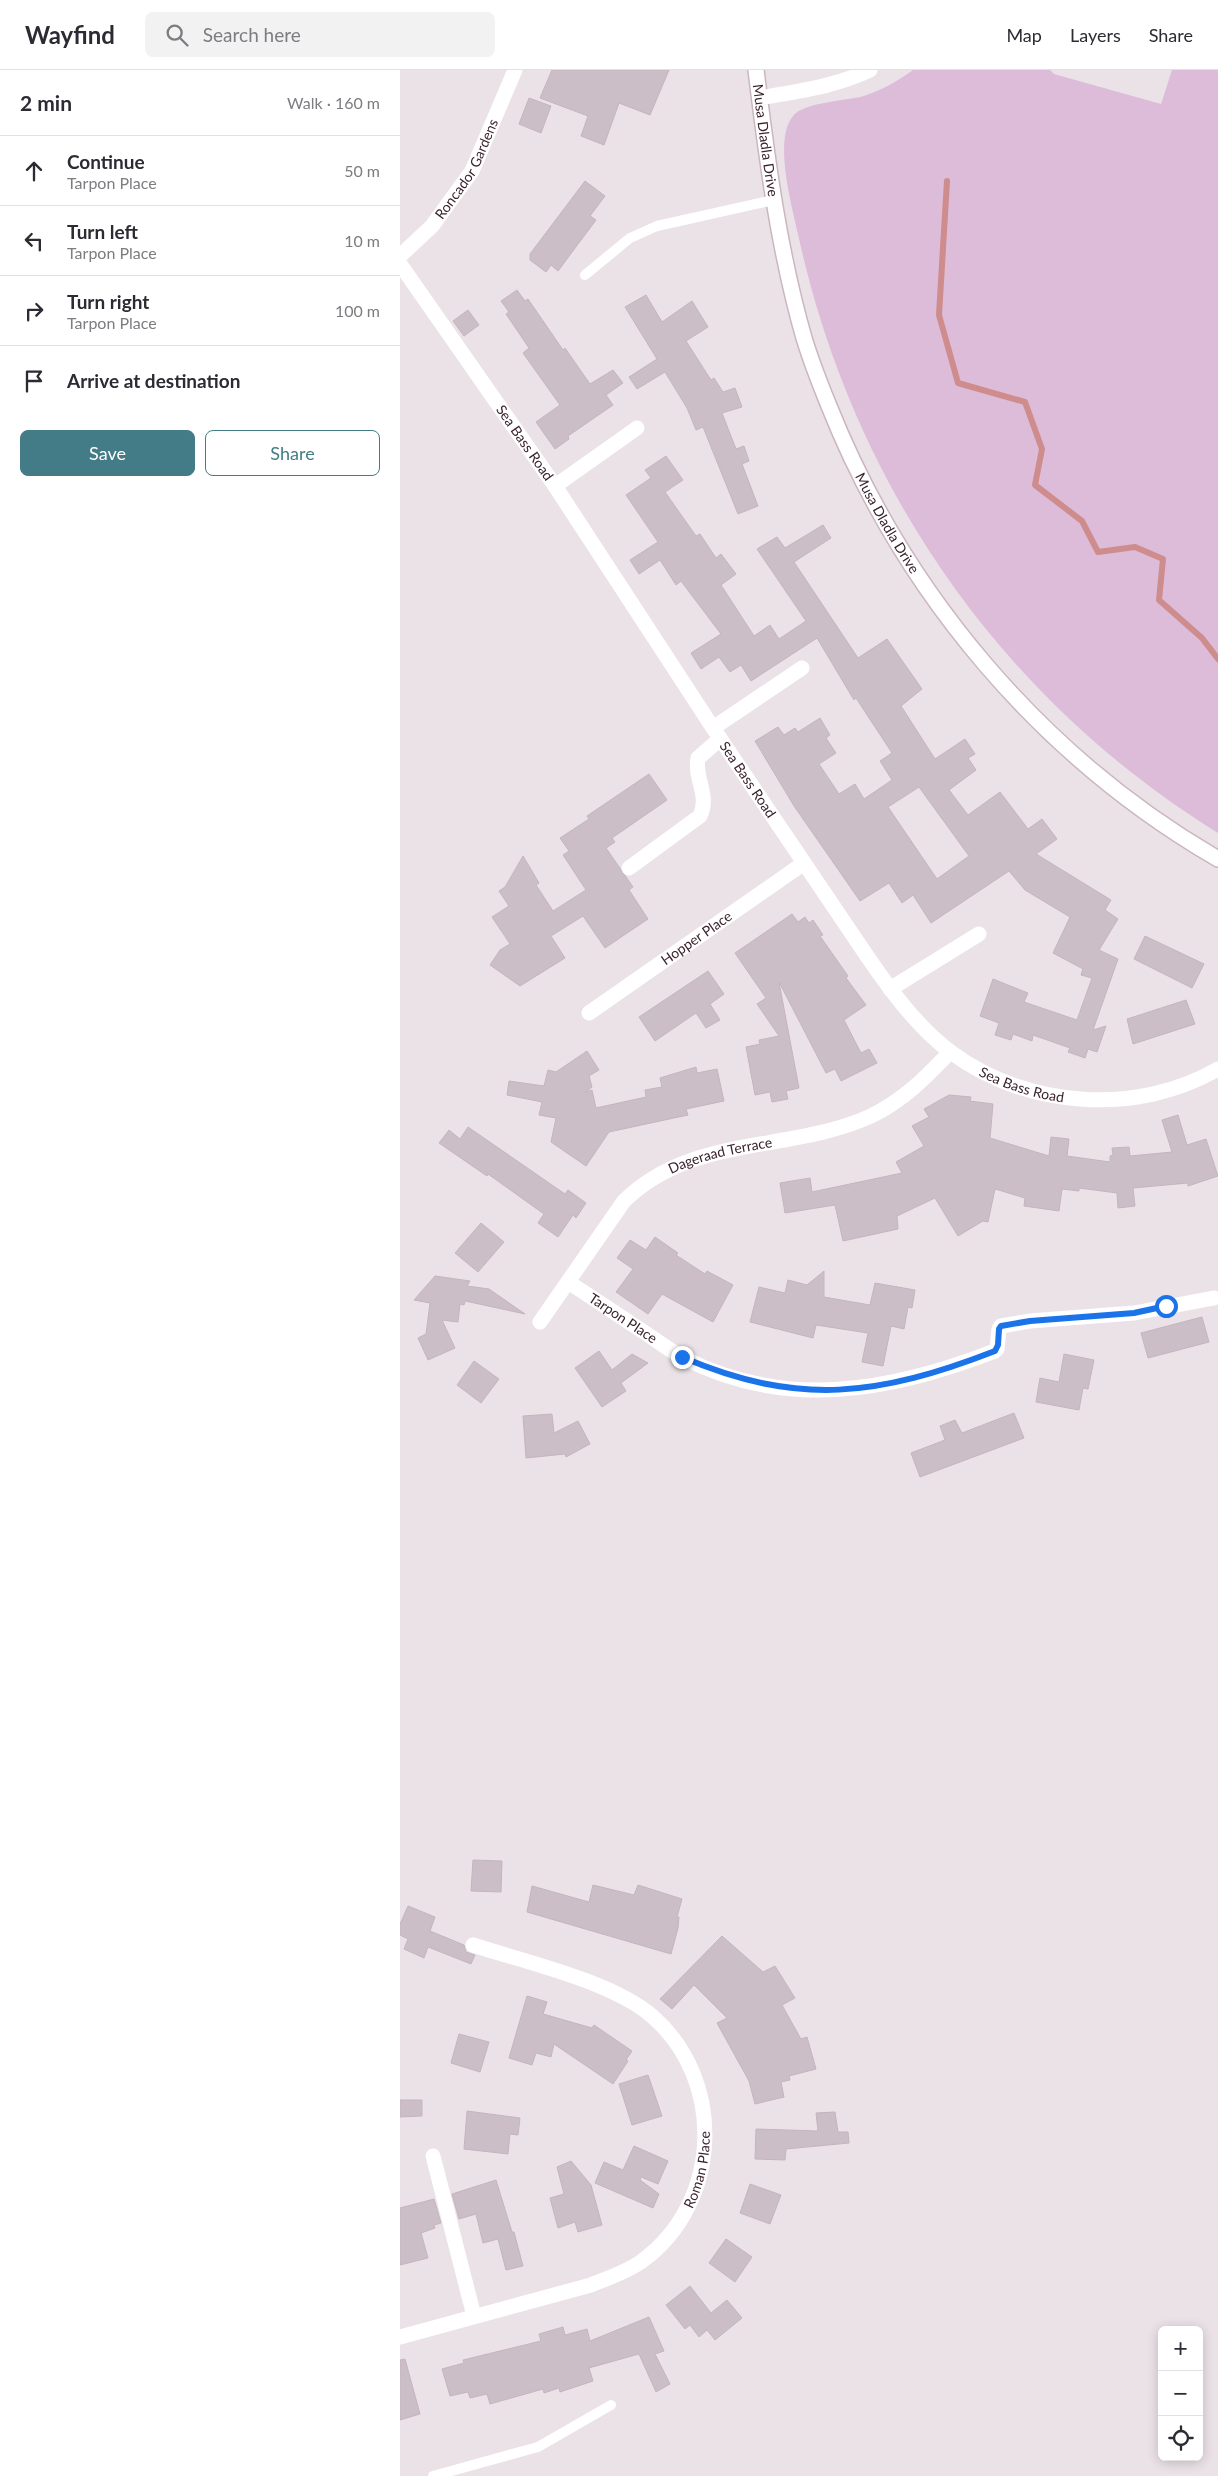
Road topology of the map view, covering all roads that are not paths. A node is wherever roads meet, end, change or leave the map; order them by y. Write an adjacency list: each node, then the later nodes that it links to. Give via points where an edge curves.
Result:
1 (515, 70): 7 (street, Roncador Gardens, via 472,171 432,226)
2 (756, 70): 5 (street, Musa Dladla Drive)
3 (870, 70): 4 (street)
4 (846, 75): 5 (street)
5 (760, 98): 6 (street, Musa Dladla Drive)
6 (774, 200): 9 (lane, via 656,226 630,238); 14 (street, Musa Dladla Drive, via 781,248 805,340 821,386 867,490 922,583 967,644 1012,696 1052,735 1118,792)
7 (400, 256)
8 (400, 264): 11 (street, Sea Bass Road)
9 (585, 275)
10 (637, 428): 11 (street)
11 (555, 486): 13 (street, Sea Bass Road)
12 (802, 668): 13 (street)
13 (716, 733): 15 (street, Sea Bass Road); 16 (street, via 698,758 697,767 705,798 700,816)
14 (1218, 859)
15 (804, 862): 18 (street, Sea Bass Road); 19 (street, Hopper Place)
16 (630, 868)
17 (979, 934): 18 (street)
18 (890, 989): 20 (street, Sea Bass Road)
19 (589, 1013)
20 (950, 1052): 21 (street, Sea Bass Road, via 969,1065 1010,1084 1056,1097 1080,1099 1118,1100 1150,1094 1188,1083); 22 (street, Dageraad Terrace, via 903,1098 870,1116 791,1139 717,1151 672,1167 642,1184 624,1201)
21 (1218, 1069)
22 (568, 1282): 23 (street, Tarpon Place, via 682,1357 759,1384 824,1391 896,1383 957,1366 995,1351 1001,1326 1134,1313); 24 (street, Dageraad Terrace)
23 (1214, 1298)
24 (540, 1322)
25 (473, 1945): 27 (street, Roman Place, via 597,1985 624,1997 651,2015 684,2054 697,2083 706,2124 702,2168 692,2196 664,2241 642,2261 591,2285)
26 (433, 2156): 27 (street)
27 (474, 2316): 28 (street, Roman Place)
28 (400, 2337)
29 (611, 2405): 30 (lane, via 538,2447)
30 (433, 2476)

